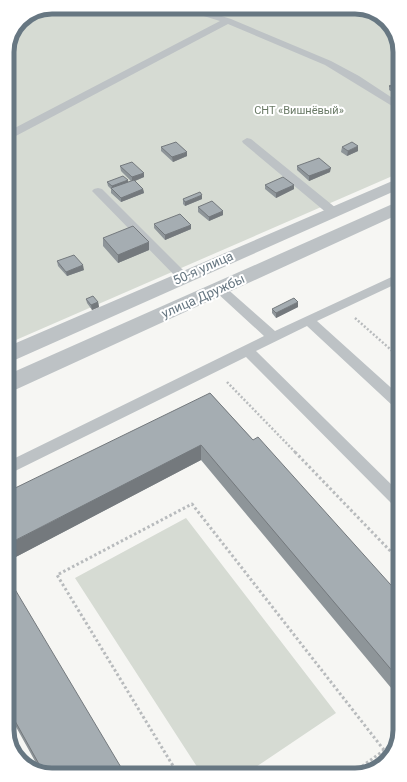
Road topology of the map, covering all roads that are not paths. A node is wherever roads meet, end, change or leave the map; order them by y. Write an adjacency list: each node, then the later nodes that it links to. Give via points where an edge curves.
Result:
1 (206, 14): 2 (lane)
2 (228, 21): 3 (lane, via 328,63); 4 (lane)
3 (393, 103)
4 (14, 133)
5 (247, 140): 9 (lane)
6 (393, 186): 9 (street, 50-я улица)
7 (98, 191): 10 (lane)
8 (393, 210): 12 (street, улица Дружбы)
9 (332, 211): 10 (street, 50-я улица)
10 (184, 277): 16 (street, 50-я улица)
11 (393, 280): 13 (lane)
12 (220, 289): 14 (lane); 17 (street, улица Дружбы)
13 (308, 320): 14 (lane); 18 (lane)
14 (273, 337): 15 (lane)
15 (247, 350): 19 (lane); 20 (lane)
16 (14, 352)
17 (14, 381)
18 (393, 397)
19 (14, 466)
20 (393, 496)

